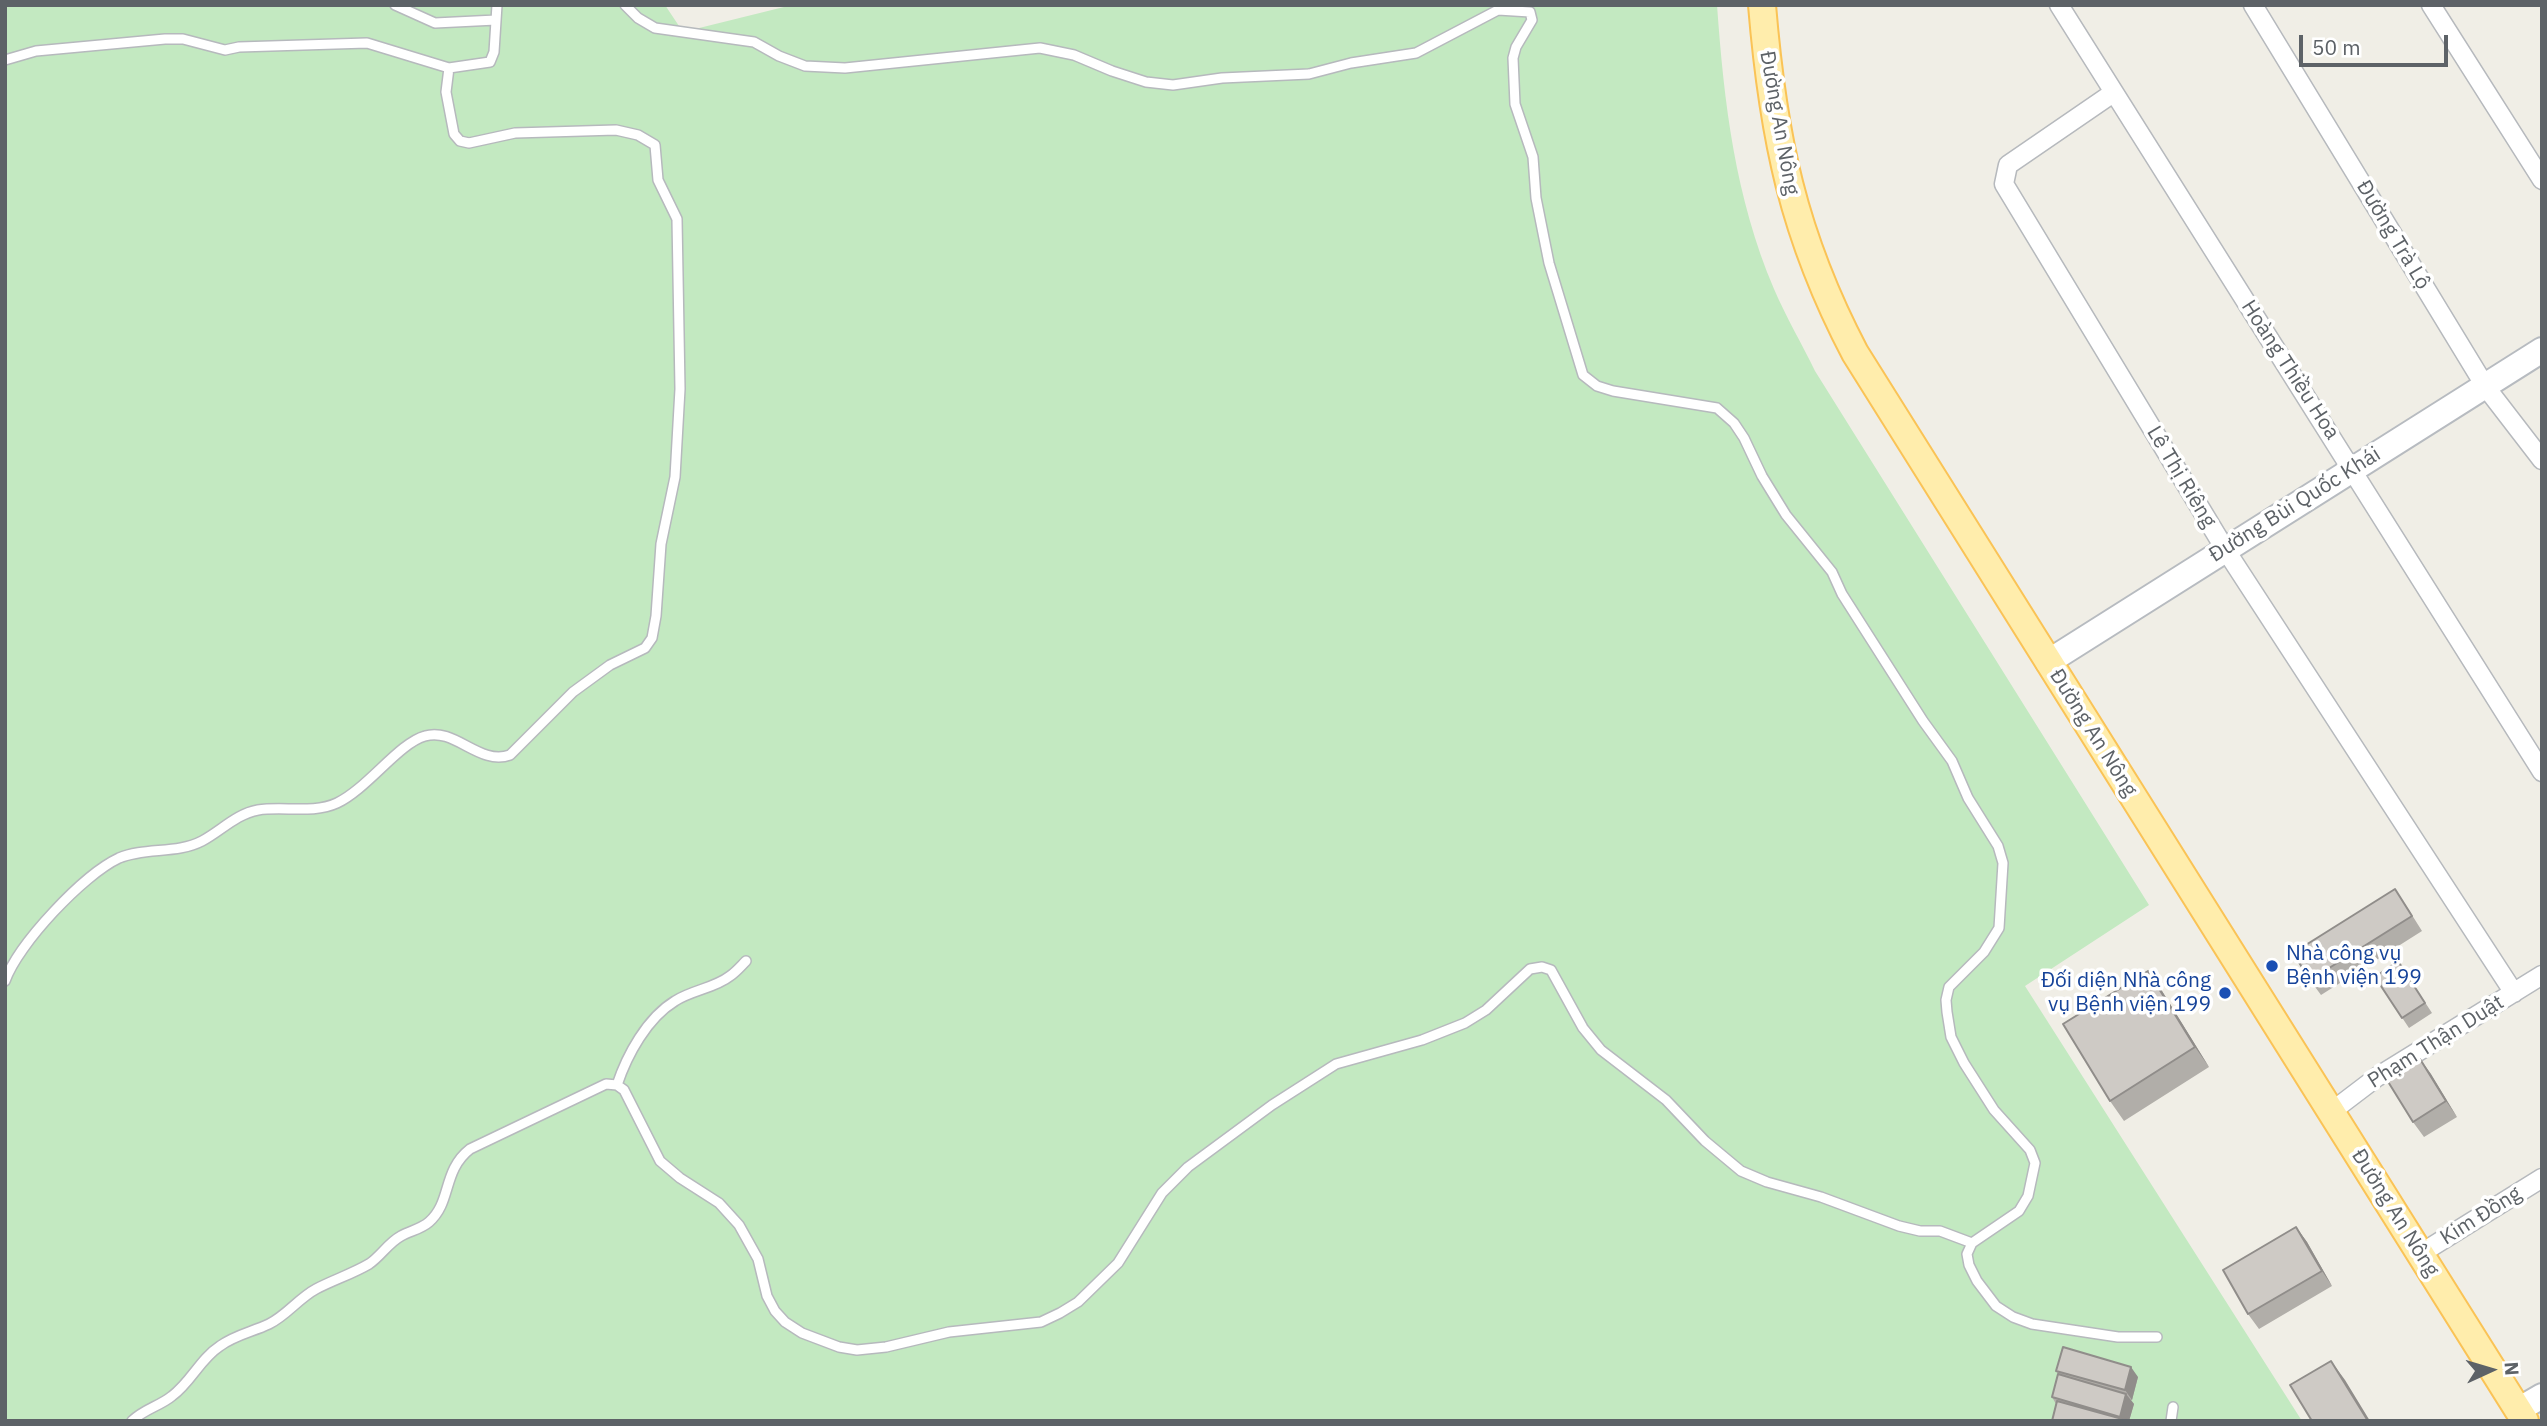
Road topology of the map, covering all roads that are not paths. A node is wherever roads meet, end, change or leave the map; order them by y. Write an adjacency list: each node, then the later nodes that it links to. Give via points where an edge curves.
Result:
1 (395, 5): 8 (lane, via 435,23)
2 (497, 5): 8 (lane)
3 (625, 5): 27 (lane, via 654,28 754,42 805,66 845,68 1040,48 1074,55 1146,82 1173,85 1309,74 1416,53 1498,10 1530,12 1532,20 1513,58 1515,104 1533,157 1549,263 1583,374 1597,386 1613,391 1717,408 1734,423 1786,515 1832,572 1952,761 1968,798 1998,846 2003,863 1998,928 1984,952 1950,987 1947,1012 1951,1037 1964,1063 2035,1163 2028,1196 2019,1211)
4 (1762, 5): 18 (main road, Đường An Nông, via 1780,150 1798,220 1822,285 1874,384)
5 (2059, 5): 11 (street, Hoàng Thiều Hoa)
6 (2253, 5): 14 (street, Đường Trà Lộ)
7 (2431, 5): 12 (street)
8 (496, 20): 10 (lane, via 490,62)
9 (5, 60): 10 (lane, via 36,51 174,39 225,50 368,43)
10 (449, 68): 22 (lane, via 446,92 454,135 460,141 514,133 617,130 655,145 658,180 677,219 680,389 675,477 661,544 652,638 645,648 610,665 573,692 510,755 487,756 448,738 428,735 415,739 335,804 257,810 201,842 120,858 61,904 11,965)
11 (2113, 93): 16 (street, Hoàng Thiều Hoa); 17 (street, Lê Thị Riêng, via 2008,165 2004,184)
12 (2542, 180)
13 (2542, 350): 14 (street, Đường Bùi Quốc Khái)
14 (2485, 386): 15 (street, Đường Trà Lộ); 16 (street, Đường Bùi Quốc Khái)
15 (2542, 460)
16 (2353, 468): 17 (street, Đường Bùi Quốc Khái); 19 (street, Hoàng Thiều Hoa)
17 (2225, 549): 18 (street, Đường Bùi Quốc Khái); 23 (street, Lê Thị Riêng)
18 (2048, 662): 25 (main road, Đường An Nông)
19 (2542, 772)
20 (746, 961): 24 (lane, via 730,977 664,1010 624,1064)
21 (2542, 975): 23 (street, Phạm Thận Duật)
22 (5, 981)
23 (2514, 993): 25 (street, Phạm Thận Duật, via 2377,1077)
24 (617, 1085): 27 (lane, via 624,1090 660,1161 719,1203 739,1225 758,1259 775,1311 802,1333 857,1350 949,1332 1041,1322 1060,1313 1118,1263 1162,1193 1188,1167 1272,1105 1336,1064 1465,1023 1530,969 1542,967 1551,970 1583,1028 1601,1050 1666,1100 1741,1171 1899,1226 1940,1231); 33 (lane, via 607,1084 470,1149 460,1157 429,1222 391,1242 367,1265 313,1290 271,1323 220,1346 178,1391)
25 (2331, 1112): 28 (main road, Đường An Nông)
26 (2542, 1178): 28 (street, Kim Đồng)
27 (1972, 1243): 29 (lane, via 1967,1254 1977,1281 1996,1306 2012,1317 2118,1337)
28 (2420, 1254): 32 (main road, Đường An Nông)
29 (2157, 1337)
30 (2542, 1396): 32 (street)
31 (2173, 1406): 34 (lane)
32 (2522, 1415)
33 (132, 1421)
34 (2171, 1421)

